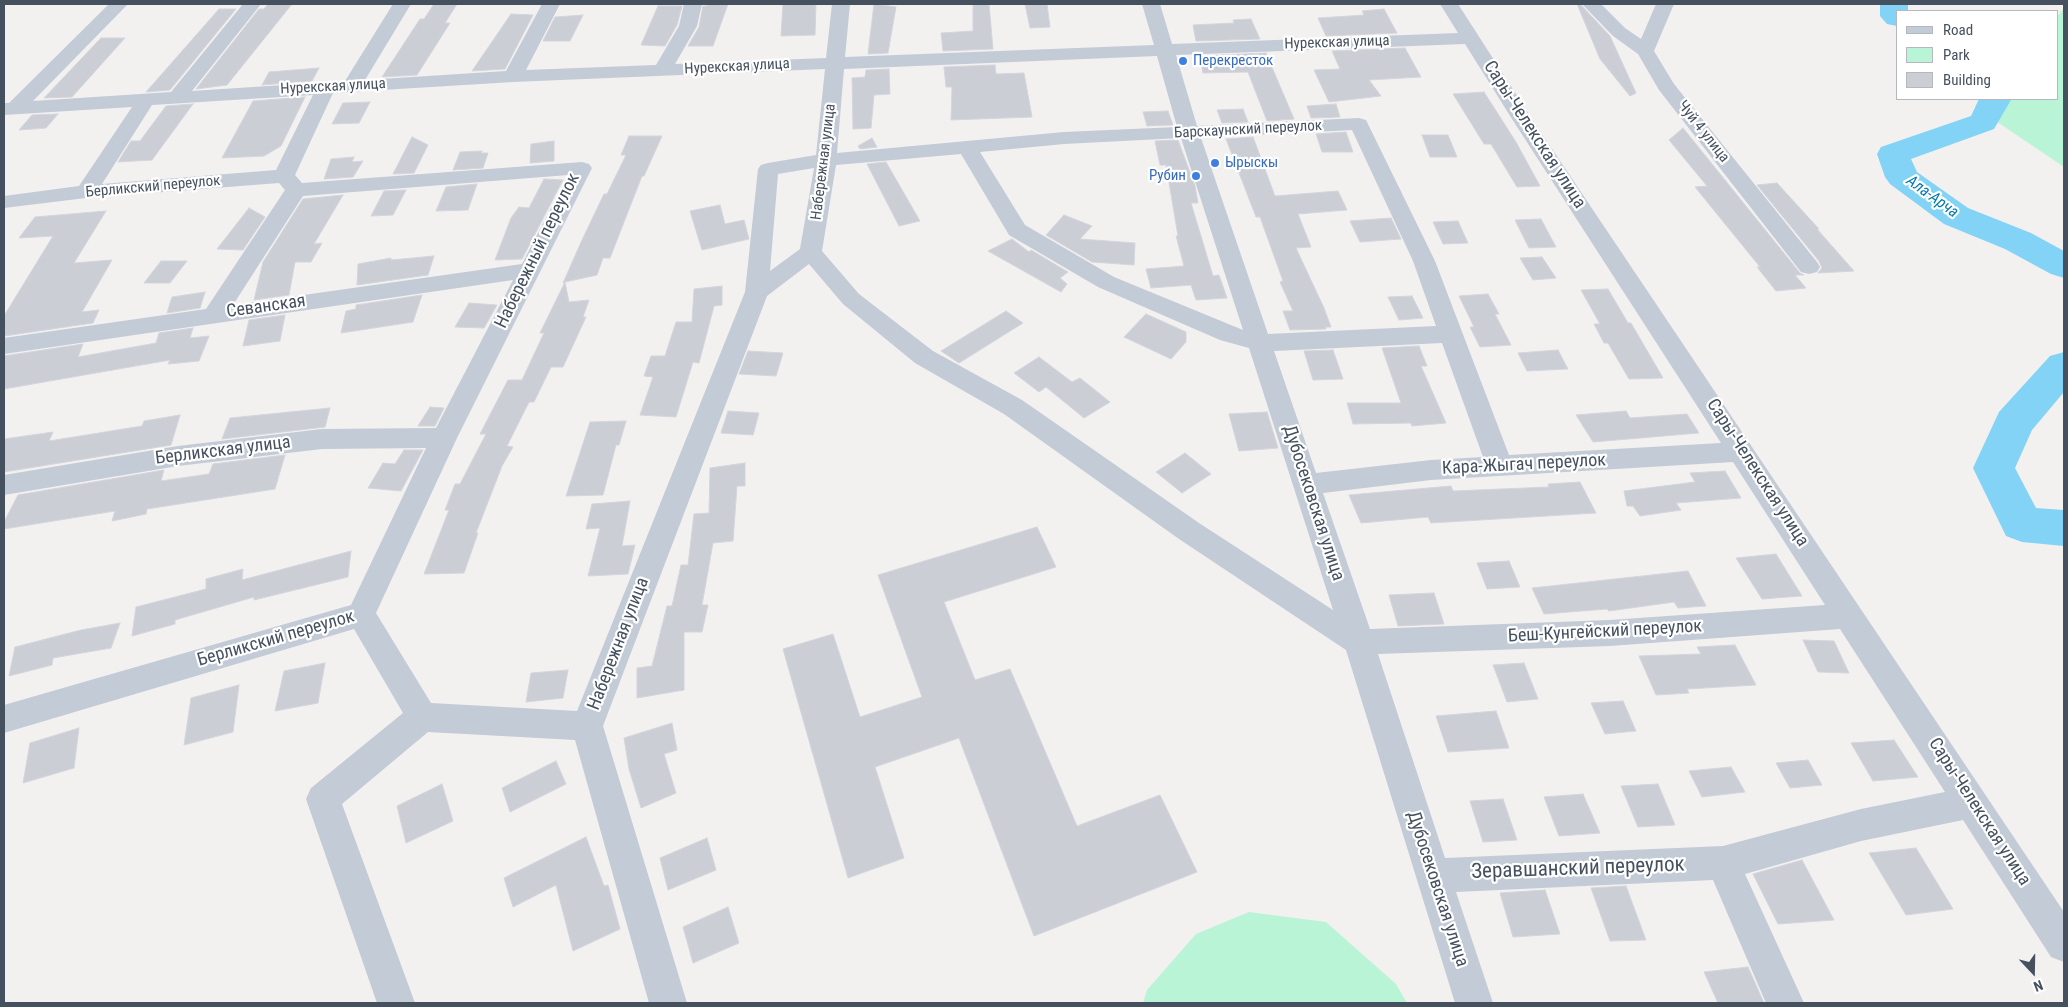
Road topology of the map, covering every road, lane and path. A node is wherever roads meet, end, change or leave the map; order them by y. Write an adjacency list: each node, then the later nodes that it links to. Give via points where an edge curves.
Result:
1 (119, 4): 21 (street)
2 (252, 4): 19 (street)
3 (402, 4): 17 (street)
4 (551, 4): 16 (street)
5 (693, 4): 15 (street, via 688,26)
6 (841, 4): 14 (street, Набережная улица)
7 (1151, 4): 12 (street, Дубосековская улица)
8 (1449, 4): 11 (street, Сары-Челекская улица)
9 (1591, 4): 13 (street, Чуй 4 улица, via 1619,32)
10 (1665, 4): 13 (street)
11 (1472, 38): 12 (street, Нурекская улица); 38 (street, Сары-Челекская улица, via 1522,120)
12 (1165, 49): 14 (street, Нурекская улица); 22 (street, Дубосековская улица)
13 (1646, 51): 30 (street, Чуй 4 улица, via 1666,86)
14 (835, 62): 15 (street, Нурекская улица); 24 (street, Набережная улица)
15 (662, 70): 16 (street, Нурекская улица)
16 (513, 76): 17 (street, Нурекская улица)
17 (352, 86): 18 (street, Нурекская улица)
18 (326, 88): 19 (street, Нурекская улица); 26 (street)
19 (178, 96): 20 (street, Нурекская улица)
20 (147, 98): 21 (street, Нурекская улица); 27 (street)
21 (9, 108)
22 (1189, 132): 23 (street, Барскаунский переулок); 34 (street, Барскаунский переулок, via 1359,124 1424,261); 35 (street, Дубосековская улица)
23 (967, 147): 24 (street, Барскаунский переулок); 35 (street, via 1016,230 1106,282 1229,334)
24 (826, 160): 25 (street, Барскаунский переулок); 29 (street, Набережная улица)
25 (768, 169): 32 (street, Набережная улица)
26 (290, 183): 27 (street, Берликский переулок); 31 (street, Набережный переулок, via 582,168); 33 (street)
27 (86, 192): 28 (street, Берликский переулок)
28 (4, 202)
29 (811, 252): 32 (street); 44 (street, via 851,299 924,358 1013,407 1189,531)
30 (1809, 267)
31 (530, 270): 33 (street, Севанская); 37 (street, Набережный переулок)
32 (757, 292): 47 (street, Набережная улица)
33 (215, 314): 36 (street, Севанская)
34 (1452, 334): 35 (street); 39 (street, Барскаунский переулок)
35 (1259, 343): 41 (street, Дубосековская улица)
36 (4, 346)
37 (444, 438): 40 (street, Берликская улица, via 322,439 178,456); 42 (street, Набережный переулок)
38 (1743, 452): 39 (street, Кара-Жыгач переулок); 43 (street, Сары-Челекская улица)
39 (1500, 467): 41 (street, Кара-Жыгач переулок, via 1431,470)
40 (4, 485)
41 (1306, 485): 44 (street, Дубосековская улица)
42 (361, 614): 45 (street, Берликский переулок); 46 (street, Берликский переулок)
43 (1851, 616): 44 (street, Беш-Кунгейский переулок, via 1610,633); 48 (street, Сары-Челекская улица)
44 (1359, 642): 50 (street, Дубосековская улица)
45 (422, 716): 47 (street); 52 (street, via 323,799)
46 (4, 719)
47 (587, 726): 53 (street, Набережная улица)
48 (1972, 802): 49 (street, Зеравшанский переулок, via 1861,825); 51 (street, Сары-Челекская улица)
49 (1723, 863): 50 (street, Зеравшанский переулок); 55 (street)
50 (1433, 876): 54 (street, Дубосековская улица)
51 (2064, 944)
52 (396, 1003)
53 (668, 1003)
54 (1474, 1003)
55 (1785, 1003)

